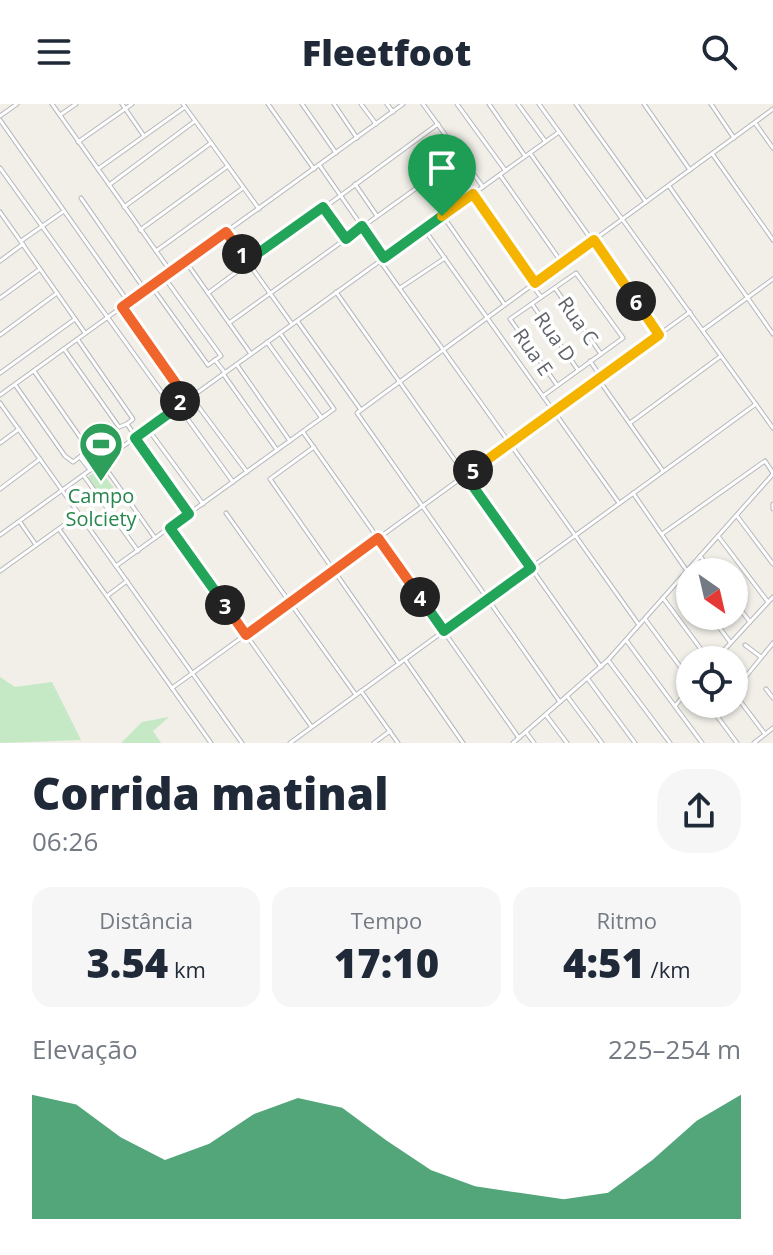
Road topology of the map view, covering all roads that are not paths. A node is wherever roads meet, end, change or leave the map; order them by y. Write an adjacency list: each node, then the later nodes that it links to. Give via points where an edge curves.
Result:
1 (17, 104): 24 (street)
2 (52, 104): 23 (street)
3 (76, 104): 23 (street)
4 (132, 104): 19 (street)
5 (268, 104): 46 (street)
6 (302, 104): 37 (street)
7 (334, 104): 31 (street)
8 (361, 104): 27 (street)
9 (387, 104): 22 (street)
10 (403, 104): 22 (street)
11 (423, 104): 28 (street)
12 (457, 104): 47 (street)
13 (489, 104): 41 (street)
14 (518, 104): 33 (street)
15 (539, 104): 29 (street)
16 (576, 104): 58 (street)
17 (644, 104): 48 (street)
18 (711, 104): 32 (street)
19 (124, 106): 30 (street); 34 (street)
20 (184, 106): 25 (street); 30 (street)
21 (773, 109): 26 (street)
22 (393, 112): 27 (street)
23 (60, 115): 34 (street)
24 (0, 118): 62 (street)
25 (195, 121): 35 (street); 51 (street)
26 (755, 123): 32 (street); 36 (street)
27 (376, 124): 31 (street)
28 (438, 124): 40 (street); 50 (street)
29 (559, 132): 33 (street); 66 (street)
30 (144, 136): 45 (street)
31 (357, 138): 37 (street)
32 (734, 138): 39 (street)
33 (545, 141): 38 (street)
34 (78, 142): 45 (street)
35 (211, 143): 43 (street); 59 (street)
36 (773, 148)
37 (336, 153): 42 (street)
38 (530, 153): 41 (street); 73 (street)
39 (712, 154): 48 (street); 74 (street)
40 (461, 156): 53 (street); 64 (street)
41 (525, 156): 47 (street)
42 (320, 165): 46 (street); 56 (street)
43 (228, 166): 54 (street); 70 (street)
44 (0, 168): 67 (street)
45 (98, 169): 51 (street)
46 (314, 169): 61 (street)
47 (505, 170): 49 (street)
48 (690, 170): 52 (street)
49 (500, 175): 53 (street); 82 (street)
50 (355, 184): 56 (street); 64 (street)
51 (109, 185): 59 (street)
52 (669, 186): 58 (street); 98 (street)
53 (483, 187): 55 (street)
54 (243, 188): 61 (street); 76 (street)
55 (473, 194): 65 (street); 87 (street)
56 (340, 195): 60 (street); 68 (street)
57 (81, 198): 91 (street)
58 (646, 202): 66 (street)
59 (124, 207): 70 (street)
60 (323, 207): 72 (street); 81 (street)
61 (259, 209): 71 (street)
62 (64, 211): 67 (street); 99 (street)
63 (0, 212): 75 (street)
64 (377, 216): 68 (street)
65 (442, 216): 69 (street); 101 (street)
66 (621, 220): 73 (street); 103 (street)
67 (42, 226): 75 (street); 104 (street)
68 (362, 226): 72 (street); 78 (street)
69 (424, 229): 77 (street); 78 (street)
70 (140, 230): 76 (street)
71 (226, 232): 80 (street); 81 (street)
72 (346, 239): 95 (street)
73 (594, 240): 82 (street); 115 (street)
74 (773, 240)
75 (22, 242): 79 (street); 83 (street)
76 (155, 251): 84 (street)
77 (445, 258): 89 (street); 105 (street)
78 (382, 259): 89 (street); 92 (street)
79 (0, 261)
80 (186, 261): 84 (street); 94 (street)
81 (247, 261): 94 (street); 95 (street)
82 (562, 263): 87 (street)
83 (40, 269): 93 (street); 97 (street)
84 (171, 272): 85 (street)
85 (164, 277): 88 (street); 123 (street, via 221,356)
86 (773, 279): 98 (street)
87 (534, 284): 96 (street); 101 (street)
88 (152, 286): 91 (street); 123 (street, via 208,365)
89 (400, 288): 119 (street)
90 (555, 288): 96 (street); 121 (street, Rua C); 121 (street, via 576,273 623,338)
91 (146, 290): 99 (street)
92 (336, 292): 107 (street); 131 (street)
93 (57, 293): 106 (street); 114 (street)
94 (208, 293): 108 (street)
95 (270, 293): 108 (street); 109 (street)
96 (541, 297): 100 (street)
97 (0, 298)
98 (747, 298): 110 (street); 113 (street)
99 (129, 303): 102 (street)
100 (532, 304): 126 (street, Rua D); 133 (street, Rua E, via 510,319)
101 (505, 305): 105 (street)
102 (122, 307): 104 (street); 134 (street, via 179,388)
103 (690, 312): 110 (street); 115 (street)
104 (108, 317): 112 (street); 134 (street, via 165,397)
105 (487, 318): 119 (street); 136 (street)
106 (75, 319): 112 (street); 128 (street)
107 (297, 321): 109 (street); 141 (street)
108 (229, 323): 120 (street)
109 (292, 324): 111 (street)
110 (703, 330): 122 (street)
111 (280, 333): 117 (street); 143 (street, via 334,409)
112 (86, 334): 116 (street)
113 (773, 334)
114 (0, 335)
115 (659, 335): 130 (street)
116 (78, 339): 118 (street); 145 (street, via 133,419)
117 (267, 342): 120 (street); 143 (street)
118 (64, 349): 127 (street); 145 (street, via 119,427)
119 (443, 349): 131 (street); 153 (street)
120 (251, 354): 125 (street)
121 (601, 354): 124 (street)
122 (721, 356): 139 (street); 144 (street)
123 (215, 360): 129 (street)
124 (590, 361): 126 (street); 130 (street)
125 (237, 364): 129 (street); 151 (street)
126 (578, 370): 133 (street)
127 (34, 371): 132 (street); 156 (street, via 89,450)
128 (0, 373)
129 (224, 374): 137 (street); 155 (street)
130 (599, 378): 142 (street); 144 (street)
131 (399, 382): 141 (street); 164 (street)
132 (15, 385): 135 (street); 156 (street, via 65,456 73,462)
133 (557, 385): 136 (street)
134 (173, 391): 140 (street)
135 (0, 395)
136 (543, 396): 142 (street)
137 (192, 397): 140 (street); 161 (street)
138 (0, 403): 147 (street)
139 (756, 404): 146 (street); 160 (street)
140 (180, 405): 148 (street); 165 (street)
141 (359, 411): 171 (street)
142 (554, 411): 153 (street); 170 (street)
143 (321, 418): 149 (street)
144 (630, 423): 160 (street)
145 (127, 424): 150 (street)
146 (773, 428)
147 (19, 429): 152 (street); 157 (street)
148 (148, 429): 150 (street); 169 (street)
149 (303, 432): 151 (street); 154 (street)
150 (135, 438): 158 (street); 174 (street)
151 (290, 441): 155 (street)
152 (0, 443)
153 (510, 443): 164 (street); 181 (street)
154 (314, 447): 184 (street); 195 (street, via 270,479)
155 (277, 450): 161 (street)
156 (80, 457): 159 (street)
157 (40, 459): 166 (street); 167 (street)
158 (101, 462): 159 (street); 183 (street)
159 (90, 470): 163 (street)
160 (663, 471): 168 (street)
161 (247, 472): 165 (street)
162 (773, 473): 175 (street); 179 (street, via 765,461)
163 (83, 475): 167 (street); 186 (street)
164 (465, 475): 171 (street); 193 (street)
165 (233, 482): 169 (street)
166 (0, 489)
167 (62, 490): 173 (street); 176 (street)
168 (633, 493): 170 (street); 179 (street)
169 (203, 504): 174 (street)
170 (619, 504): 181 (street)
171 (423, 506): 184 (street); 201 (street)
172 (226, 513): 203 (street)
173 (79, 514): 178 (street); 192 (street)
174 (189, 514): 177 (street)
175 (737, 515): 182 (street); 190 (street)
176 (20, 521): 180 (street); 185 (street)
177 (170, 528): 183 (street); 210 (street)
178 (59, 529): 185 (street); 198 (street)
179 (662, 534): 189 (street)
180 (0, 535)
181 (575, 535): 193 (street); 207 (street)
182 (718, 536): 188 (street); 202 (street)
183 (155, 538): 186 (street)
184 (378, 538): 195 (street); 209 (street)
185 (36, 545): 194 (street)
186 (138, 551): 192 (street)
187 (773, 552): 190 (street)
188 (700, 556)
189 (678, 558)
190 (768, 558): 191 (street)
191 (773, 564)
192 (116, 566): 196 (street)
193 (531, 568): 201 (street); 222 (street)
194 (0, 571)
195 (334, 571): 203 (street); 221 (street)
196 (127, 581): 198 (street); 223 (street)
197 (676, 584): 200 (street)
198 (106, 596): 226 (street)
199 (773, 597): 202 (street)
200 (663, 598): 204 (street); 215 (street)
201 (488, 599): 209 (street); 232 (street)
202 (768, 602): 206 (street)
203 (290, 603): 210 (street); 229 (street)
204 (645, 619): 207 (street); 220 (street)
205 (748, 619): 206 (street)
206 (750, 622): 212 (street)
207 (639, 625): 211 (street)
208 (721, 630): 212 (street)
209 (444, 631): 218 (street); 242 (street)
210 (246, 635): 223 (street); 237 (street)
211 (626, 640): 219 (street); 233 (street)
212 (731, 643): 216 (street)
213 (773, 643): 217 (street)
214 (745, 645): 217 (street)
215 (699, 646)
216 (728, 646)
217 (762, 658): 224 (street)
218 (405, 659): 221 (street); 248 (street)
219 (608, 660): 222 (street); 254 (street)
220 (676, 661)
221 (399, 664): 228 (street)
222 (601, 667): 225 (street)
223 (192, 673): 226 (street); 244 (street)
224 (748, 674)
225 (588, 679): 230 (street); 253 (street)
226 (172, 688): 243 (street)
227 (766, 689): 231 (street)
228 (361, 691): 229 (street); 239 (street)
229 (356, 695): 237 (street)
230 (567, 696): 232 (street); 252 (street)
231 (773, 698)
232 (560, 702): 235 (street)
233 (675, 706): 255 (street)
234 (748, 712): 241 (street)
235 (546, 715): 240 (street); 251 (street)
236 (718, 718): 256 (street)
237 (312, 727): 245 (street)
238 (773, 728): 241 (street)
239 (390, 731): 246 (street); 247 (street)
240 (526, 732): 242 (street); 250 (street)
241 (765, 734): 257 (street)
242 (519, 738): 249 (street)
243 (211, 743)
244 (242, 743)
245 (290, 743)
246 (374, 743)
247 (398, 743)
248 (463, 743)
249 (513, 743)
250 (534, 743)
251 (567, 743)
252 (602, 743)
253 (635, 743)
254 (670, 743)
255 (702, 743)
256 (737, 743)
257 (754, 743)

